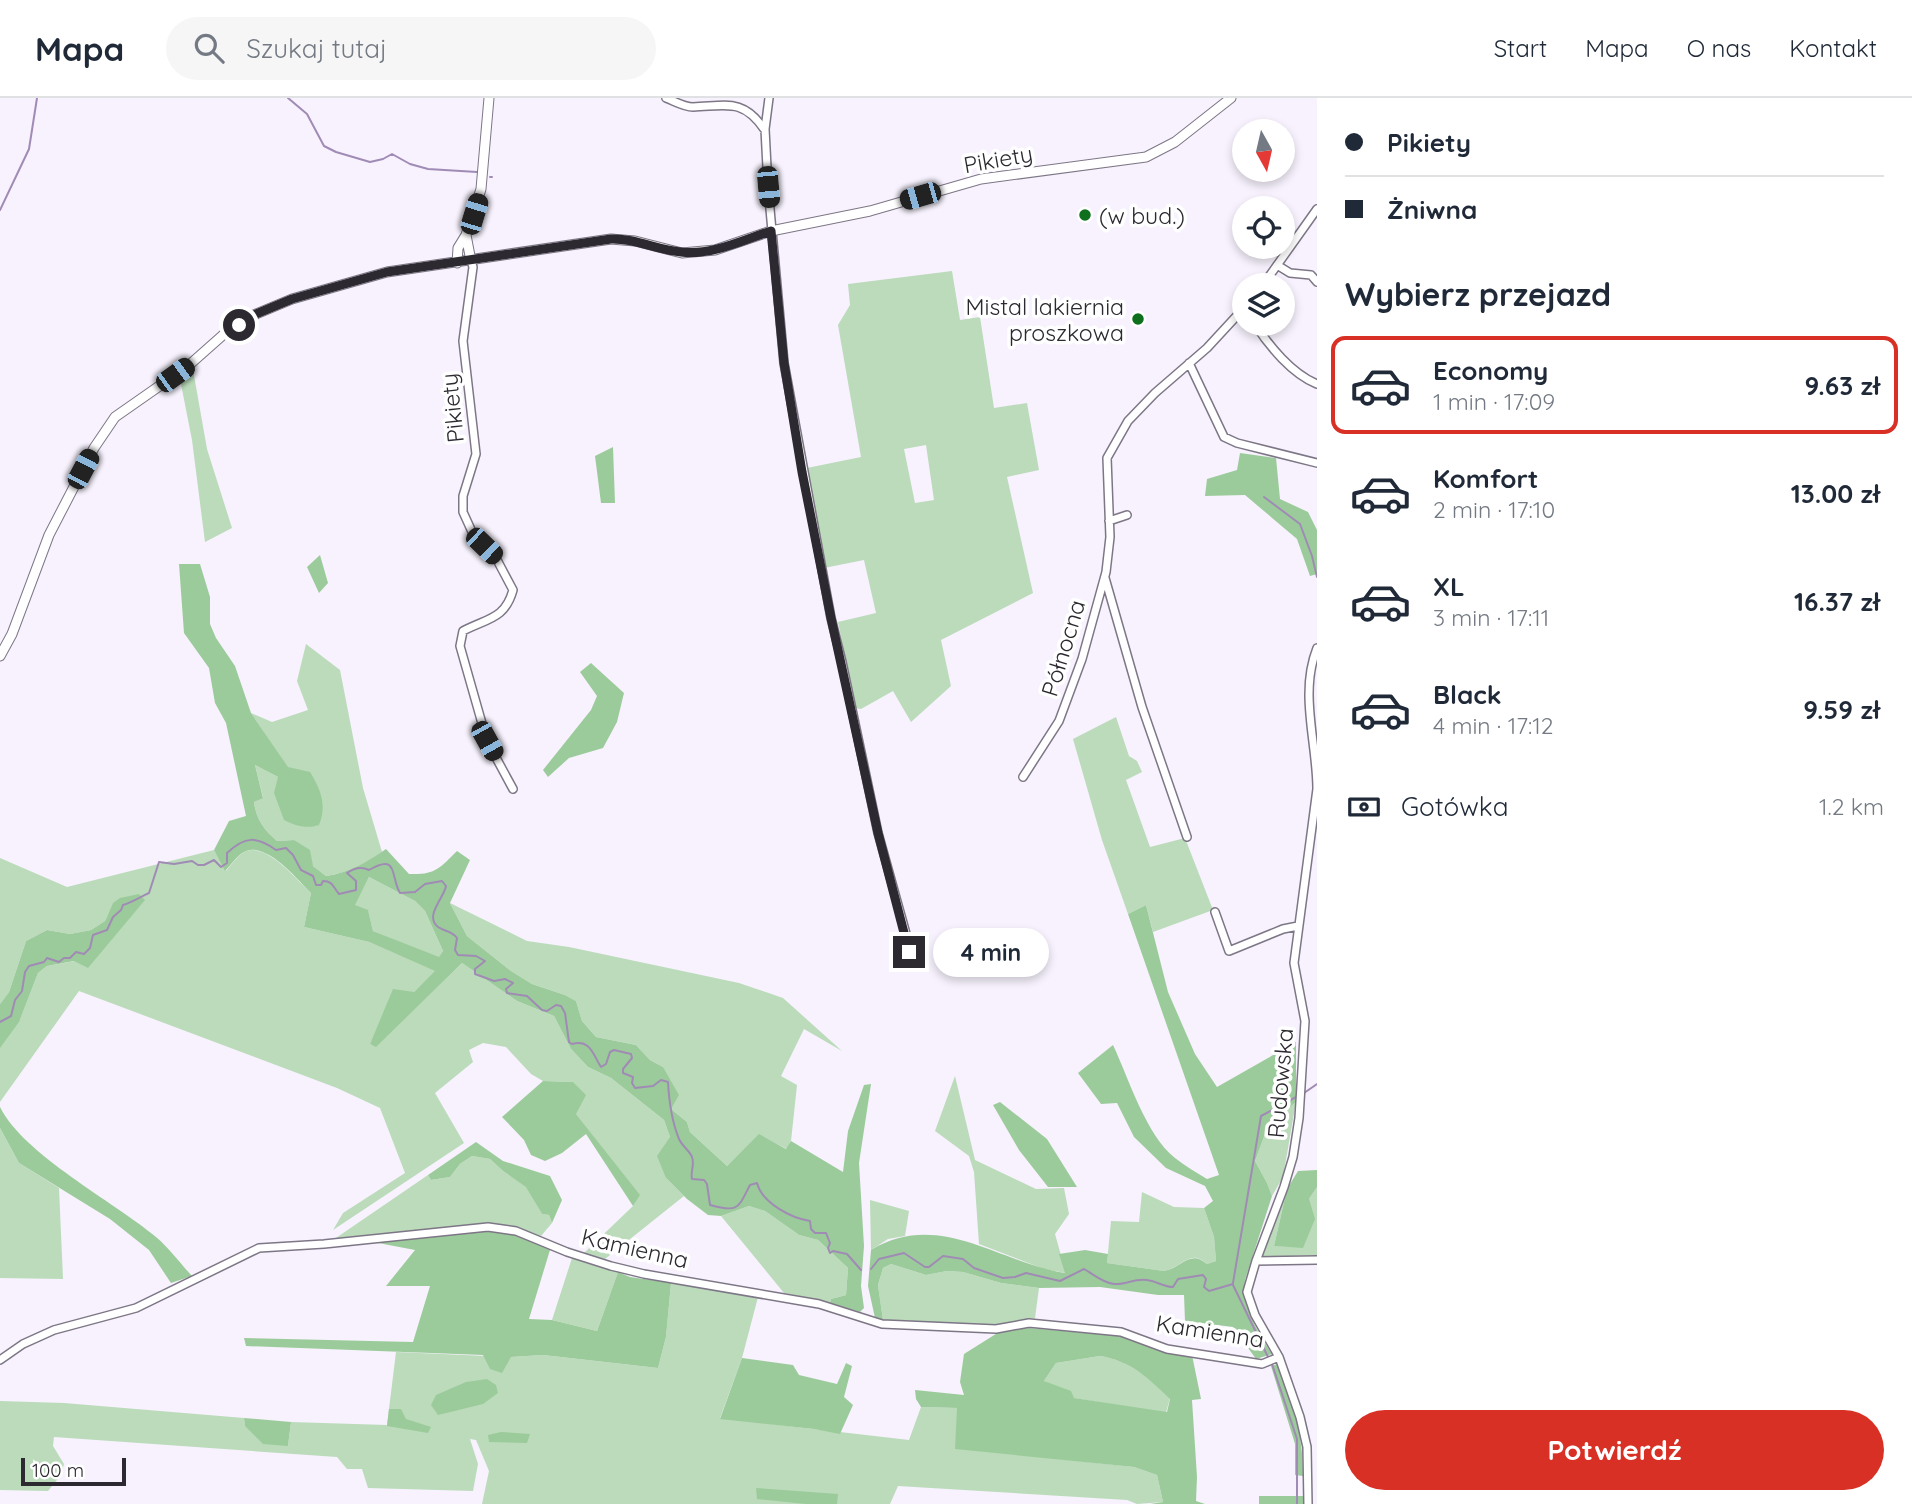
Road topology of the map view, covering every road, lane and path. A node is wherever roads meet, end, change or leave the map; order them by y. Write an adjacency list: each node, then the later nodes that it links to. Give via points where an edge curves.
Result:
1 (489, 98): 8 (street, via 481,189)
2 (666, 98): 5 (street, via 687,106 732,102 753,112)
3 (769, 98): 5 (street)
4 (1231, 98): 7 (street, Pikiety, via 1175,142 1146,157 981,179 858,214)
5 (765, 129): 7 (street)
6 (1317, 209): 11 (street)
7 (771, 231): 9 (street, Pikiety, via 703,252 682,253 635,240 611,239); 29 (street, via 784,363 824,582 878,833)
8 (466, 235): 9 (street); 10 (street, via 458,248)
9 (471, 261): 10 (street, Pikiety); 25 (street, Pikiety, via 463,341 476,454 463,512 472,534 496,558 513,590 501,614 463,631 460,646 487,741)
10 (457, 263): 23 (street, Pikiety, via 387,272 273,306 231,330 115,417 49,535)
11 (1277, 265): 12 (street); 13 (street, via 1290,273 1311,275)
12 (1271, 273)
13 (1317, 282)
14 (1232, 320): 16 (street, Północna)
15 (1262, 336): 17 (street, via 1304,379)
16 (1189, 363): 18 (street, via 1224,437); 20 (street, Północna, via 1128,421 1107,458)
17 (1317, 384)
18 (1317, 463)
19 (1127, 515): 20 (street)
20 (1110, 521): 21 (street, Północna)
21 (1105, 578): 24 (street, Północna, via 1059,721); 26 (street, via 1142,707)
22 (1317, 648): 28 (street, Rudowska, via 1310,676 1317,789)
23 (0, 656)
24 (1023, 777)
25 (513, 789)
26 (1187, 837)
27 (1215, 912): 28 (street, via 1229,951)
28 (1298, 926): 31 (street, Rudowska, via 1294,963 1305,1021 1299,1118 1284,1188)
29 (915, 966)
30 (1317, 1260): 31 (street)
31 (1256, 1261): 32 (street, Rudowska, via 1247,1292)
32 (1279, 1357): 33 (street, Kamienna, via 1262,1364 1167,1349 1121,1332 1029,1323 996,1329 882,1324 819,1304 644,1275 516,1231 488,1227 259,1248 136,1308 54,1330); 35 (street, Rudowska, via 1307,1447)
33 (0, 1360)
34 (1317, 1487): 35 (street)
35 (1307, 1488): 36 (street, Rudowska)
36 (1308, 1504)

